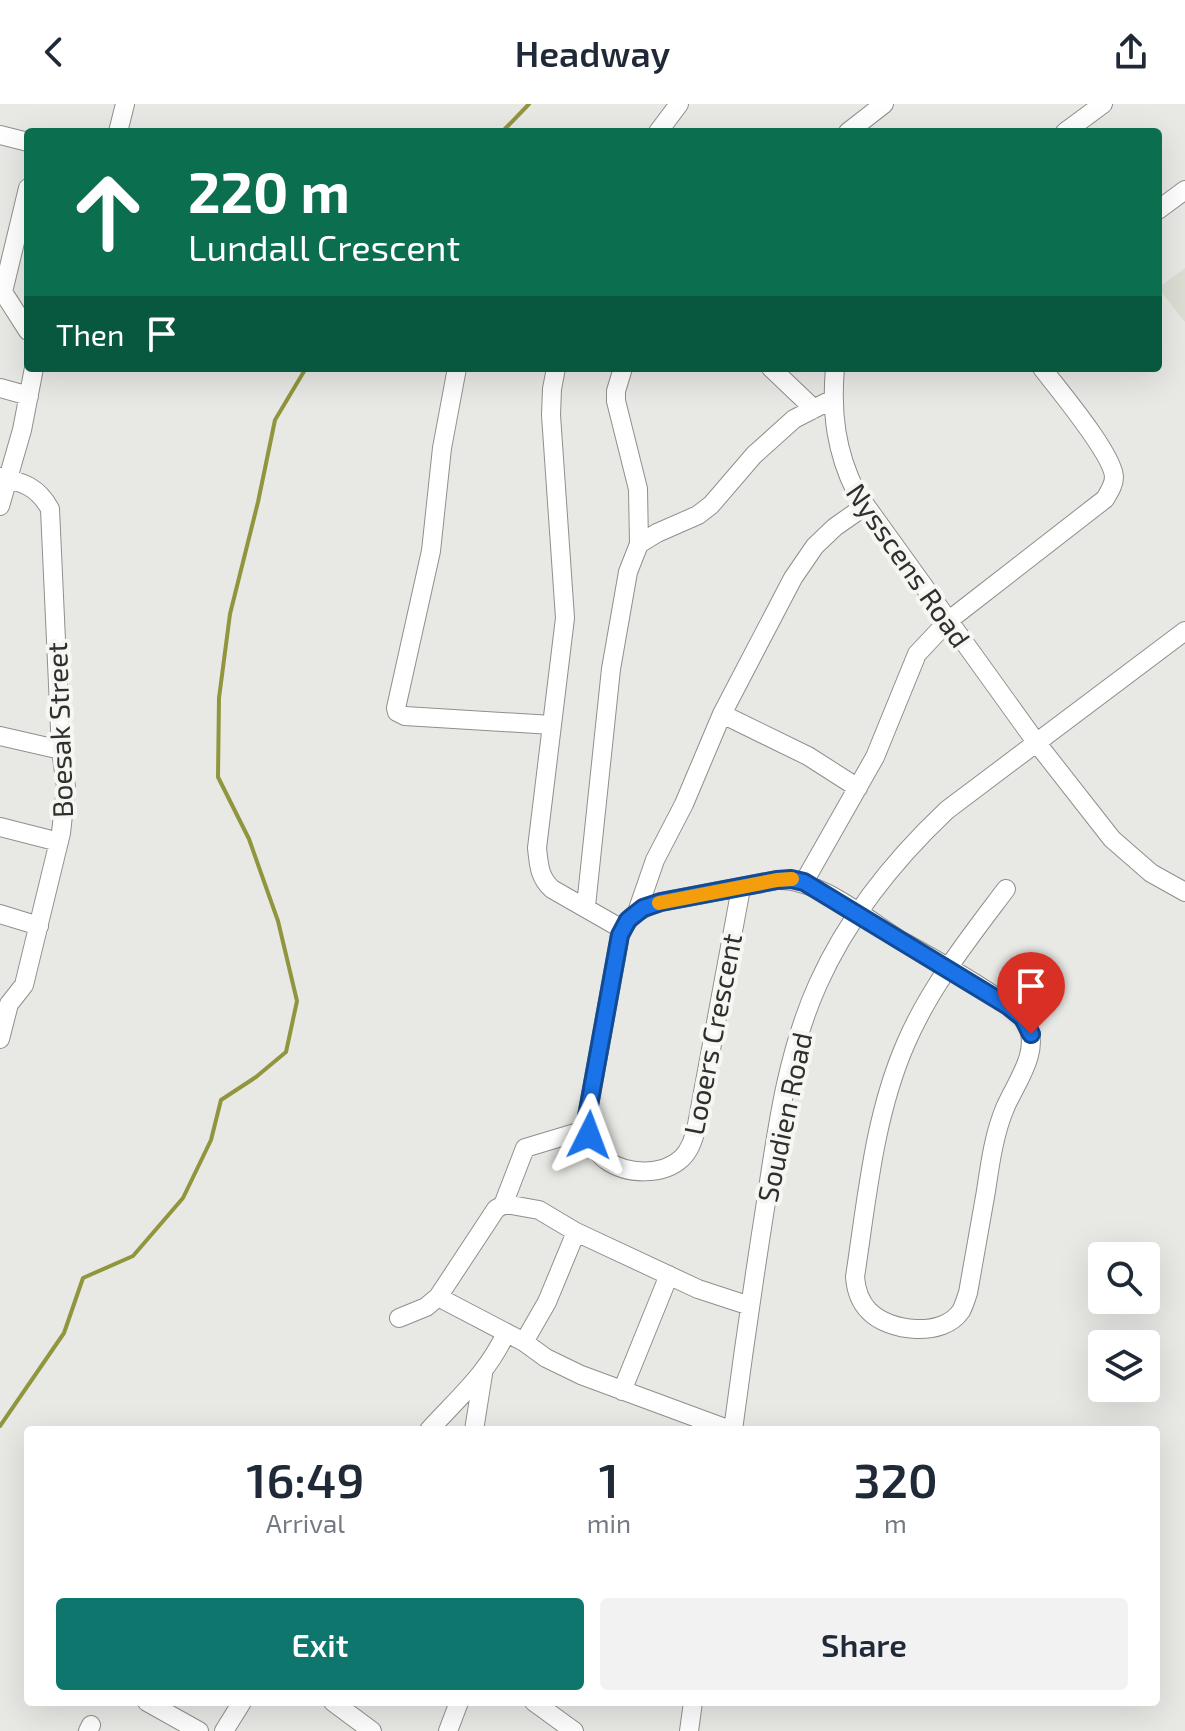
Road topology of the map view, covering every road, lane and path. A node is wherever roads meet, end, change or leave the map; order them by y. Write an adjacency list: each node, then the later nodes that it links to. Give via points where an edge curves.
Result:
1 (125, 104): 5 (street)
2 (679, 104): 6 (street)
3 (884, 104): 7 (street)
4 (1103, 104): 8 (street)
5 (119, 128)
6 (661, 128)
7 (853, 128)
8 (1070, 128)
9 (0, 135): 10 (street)
10 (24, 141)
11 (1185, 190): 13 (street)
12 (24, 204): 14 (street)
13 (1162, 207)
14 (2, 292): 15 (street)
15 (24, 325)
16 (33, 372): 24 (street)
17 (456, 372): 34 (street, via 431,551 397,712)
18 (555, 372): 34 (street, via 551,415 565,618)
19 (622, 372): 30 (street, via 616,401 638,489)
20 (775, 372): 26 (street)
21 (835, 372): 25 (street, Nysscens Road)
22 (1045, 372): 31 (street, via 1102,449 1114,480 1105,499)
23 (0, 388): 24 (street)
24 (29, 396): 27 (street)
25 (833, 399): 26 (street); 29 (street, Nysscens Road, via 834,431 845,470)
26 (814, 409): 30 (street, via 794,419 754,455 711,505)
27 (4, 478): 28 (street); 37 (street, Boesak Street, via 28,484 50,509)
28 (0, 506)
29 (865, 506): 31 (street, Nysscens Road); 33 (street, via 815,546)
30 (639, 544): 45 (street, via 628,572 611,669)
31 (948, 621): 36 (street, Nysscens Road); 38 (street, via 917,654)
32 (1185, 631): 36 (street, Soudien Road)
33 (722, 714): 38 (street, via 808,756); 46 (street)
34 (552, 725): 45 (street, via 539,870 552,889)
35 (0, 736): 37 (street)
36 (1036, 742): 44 (street, Nysscens Road, via 1112,839 1151,873); 48 (street, Soudien Road, via 919,837)
37 (61, 750): 40 (street, Boesak Street, via 66,787)
38 (858, 788): 41 (street)
39 (0, 827): 40 (street)
40 (59, 842): 49 (street, Boesak Street)
41 (804, 882): 42 (street, Looers Crescent, via 777,880); 48 (street)
42 (741, 888): 46 (street, Looers Crescent, via 661,902); 54 (street, Looers Crescent, via 689,1150 665,1168 632,1171 605,1159)
43 (1006, 889): 51 (street)
44 (1185, 892)
45 (586, 906): 50 (street)
46 (637, 912): 50 (street)
47 (0, 914): 49 (street)
48 (857, 914): 51 (street); 59 (street, Soudien Road, via 818,985 794,1050)
49 (39, 926): 52 (street, Boesak Street, via 24,985)
50 (622, 929): 54 (street)
51 (948, 969): 51 (street, via 906,1043 888,1092 855,1277 865,1308 900,1327 933,1328 961,1311 1003,1111 1031,1042 1023,1018)
52 (4, 1003): 53 (street, Boesak Street)
53 (0, 1039)
54 (588, 1129): 55 (street, via 525,1148)
55 (503, 1205): 56 (street, via 539,1210); 58 (street)
56 (576, 1232): 57 (street); 62 (street)
57 (669, 1275): 59 (street); 64 (street)
58 (438, 1297): 60 (street); 61 (street)
59 (750, 1306): 68 (street, Soudien Road)
60 (399, 1318)
61 (506, 1333): 62 (street); 63 (street)
62 (524, 1342): 64 (street, via 546,1358)
63 (483, 1374): 65 (street); 66 (street)
64 (622, 1391): 67 (street)
65 (433, 1426)
66 (475, 1426)
67 (720, 1426)
68 (732, 1426)
69 (154, 1706): 75 (street)
70 (240, 1706): 76 (street)
71 (338, 1706): 77 (street)
72 (457, 1706): 78 (street)
73 (540, 1706): 79 (street)
74 (692, 1706): 80 (street)
75 (199, 1731)
76 (224, 1731)
77 (372, 1731)
78 (448, 1731)
79 (574, 1731)
80 (689, 1731)

